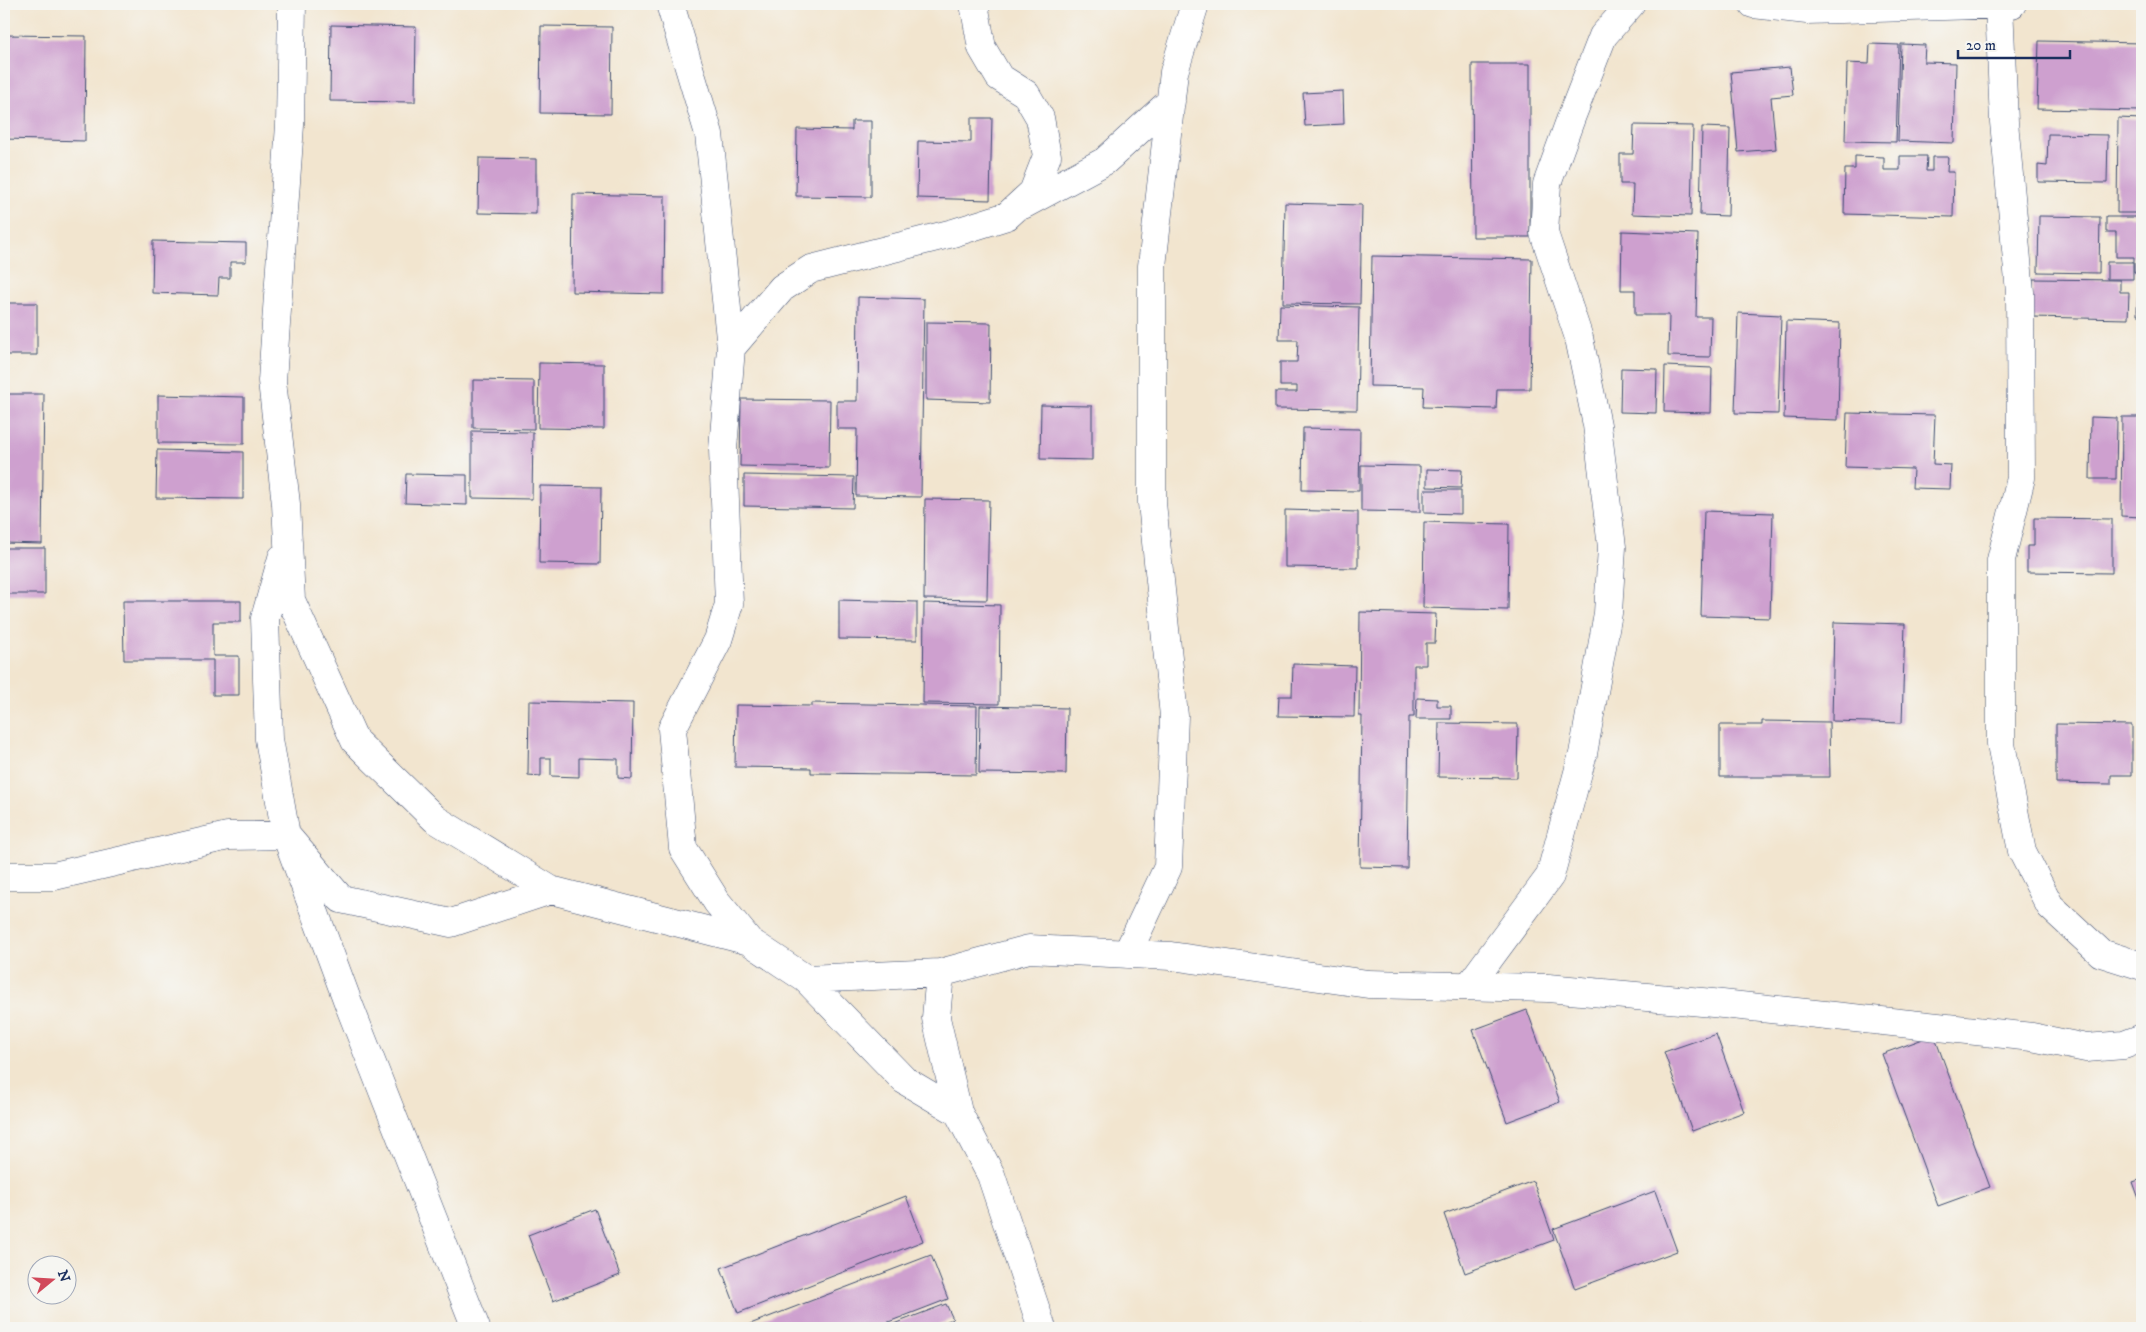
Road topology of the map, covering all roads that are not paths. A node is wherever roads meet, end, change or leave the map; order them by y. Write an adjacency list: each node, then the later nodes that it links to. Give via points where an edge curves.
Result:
1 (292, 4): 11 (street, via 290,125 272,380)
2 (670, 4): 10 (street, via 708,134)
3 (974, 4): 9 (street, via 986,55 999,77 1026,94 1040,118 1047,156 1033,192)
4 (1195, 4): 8 (street, via 1174,72)
5 (1631, 4): 20 (street, via 1603,36 1571,118 1547,184 1544,233 1579,338 1597,425 1612,547 1608,613 1583,754 1550,876)
6 (1753, 4): 7 (street, via 1808,10)
7 (2005, 4): 17 (street, via 2004,122 2020,292 2021,478 2001,560 2001,744 2022,851 2050,906 2101,953)
8 (1171, 101): 9 (street, via 1105,161); 16 (street, via 1152,266 1152,503 1174,716 1168,868)
9 (1013, 210): 10 (street, via 1006,216 953,233 811,269 782,288)
10 (731, 348): 15 (street, via 723,449 729,604 718,640 672,730 683,848 718,902)
11 (288, 539): 12 (street, via 264,618 269,739); 14 (street, via 291,600 355,741 435,819)
12 (286, 835): 13 (street, via 228,836 54,876); 14 (street, via 341,899 451,923); 23 (street)
13 (4, 876)
14 (551, 890): 15 (street)
15 (749, 941): 19 (street)
16 (1127, 954): 18 (street, via 1029,949); 20 (street, via 1170,956 1368,984)
17 (2142, 966)
18 (940, 973): 19 (street); 22 (street, via 936,1018)
19 (806, 979): 22 (street, via 904,1080)
20 (1469, 986): 21 (street, via 1548,988 1713,1003 2032,1037 2086,1048 2124,1045)
21 (2142, 1038)
22 (958, 1112): 24 (street, via 992,1175)
23 (476, 1328)
24 (1042, 1328)

